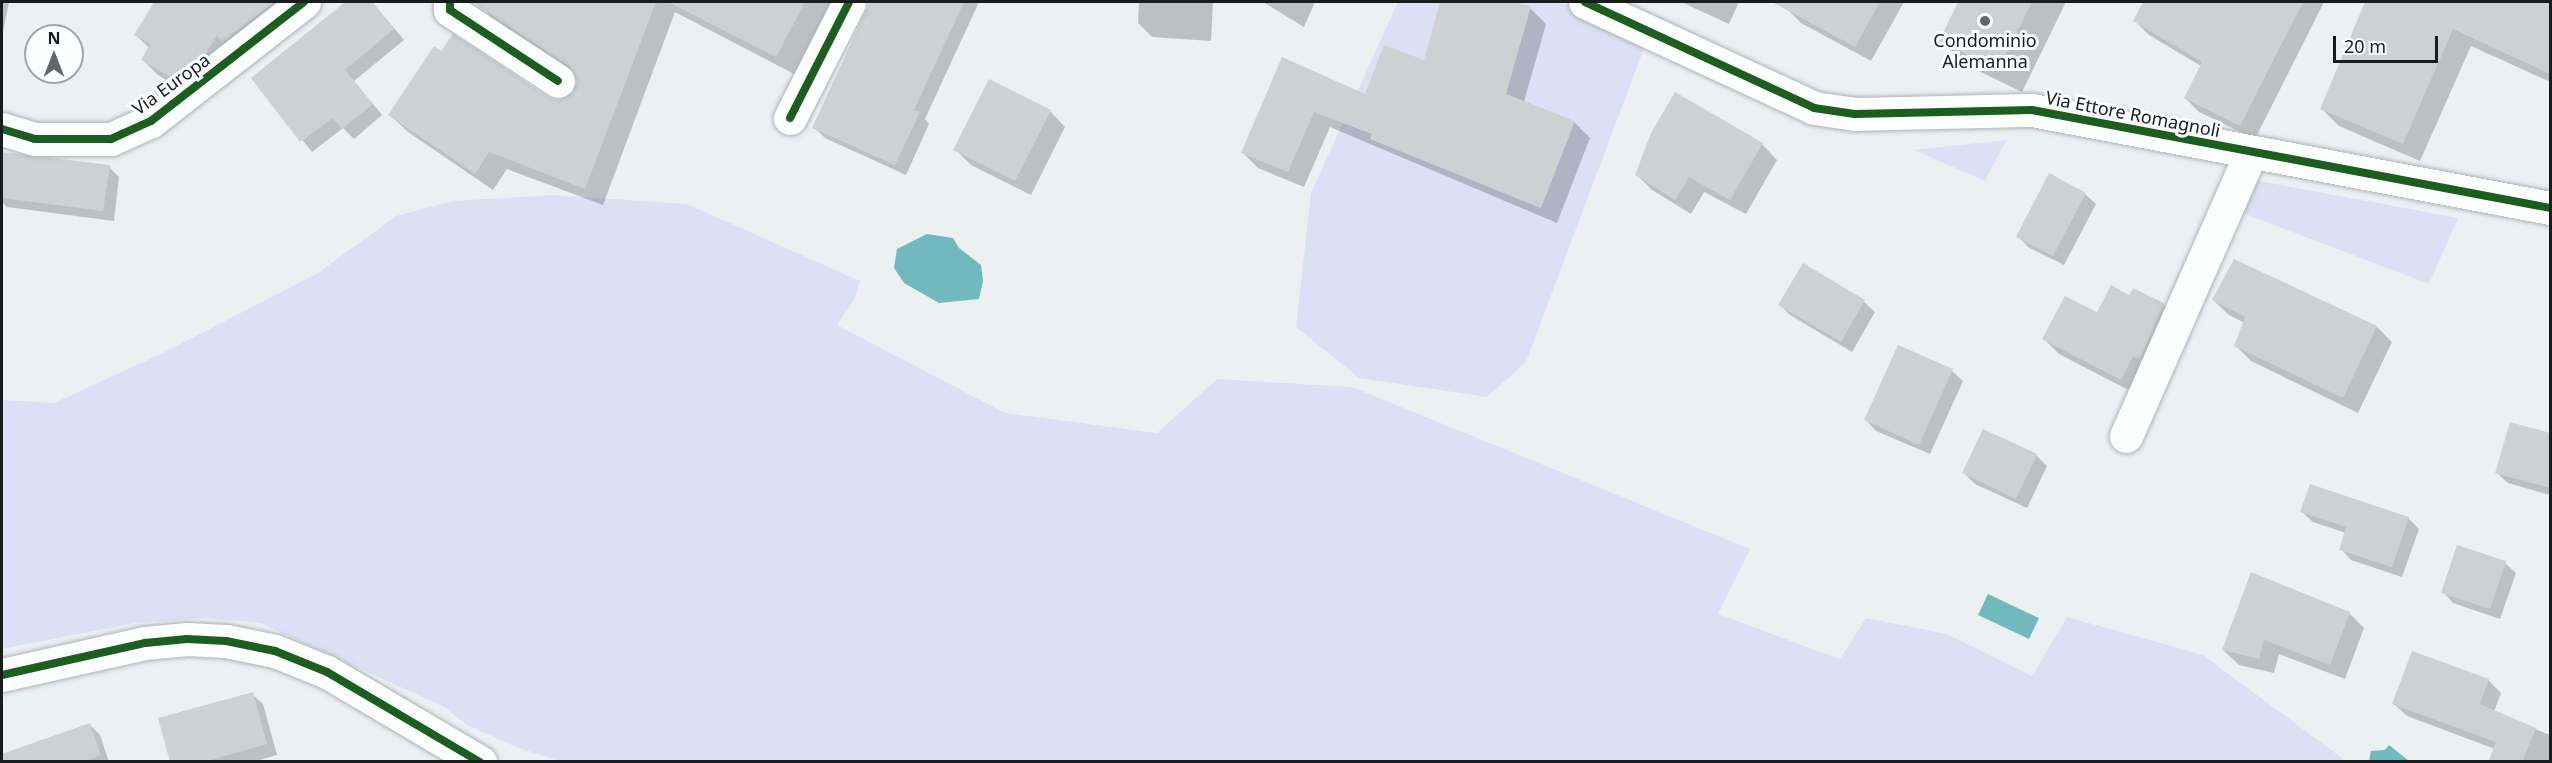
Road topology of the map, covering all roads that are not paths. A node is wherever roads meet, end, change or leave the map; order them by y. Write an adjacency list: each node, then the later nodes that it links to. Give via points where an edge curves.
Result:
1 (304, 2): 7 (street, Via Europa, via 151,121 111,139 35,139)
2 (450, 2): 5 (street, via 450,10)
3 (849, 2): 6 (street)
4 (1585, 2): 8 (street, Via Ettore Romagnoli, via 1814,108 1855,114 2032,110)
5 (558, 81)
6 (790, 118)
7 (2, 129)
8 (2252, 153): 9 (street, Via Ettore Romagnoli); 10 (street)
9 (2550, 208)
10 (2126, 436)
11 (2, 675): 12 (street, via 145,643 226,641 275,651 327,672)
12 (480, 762)

